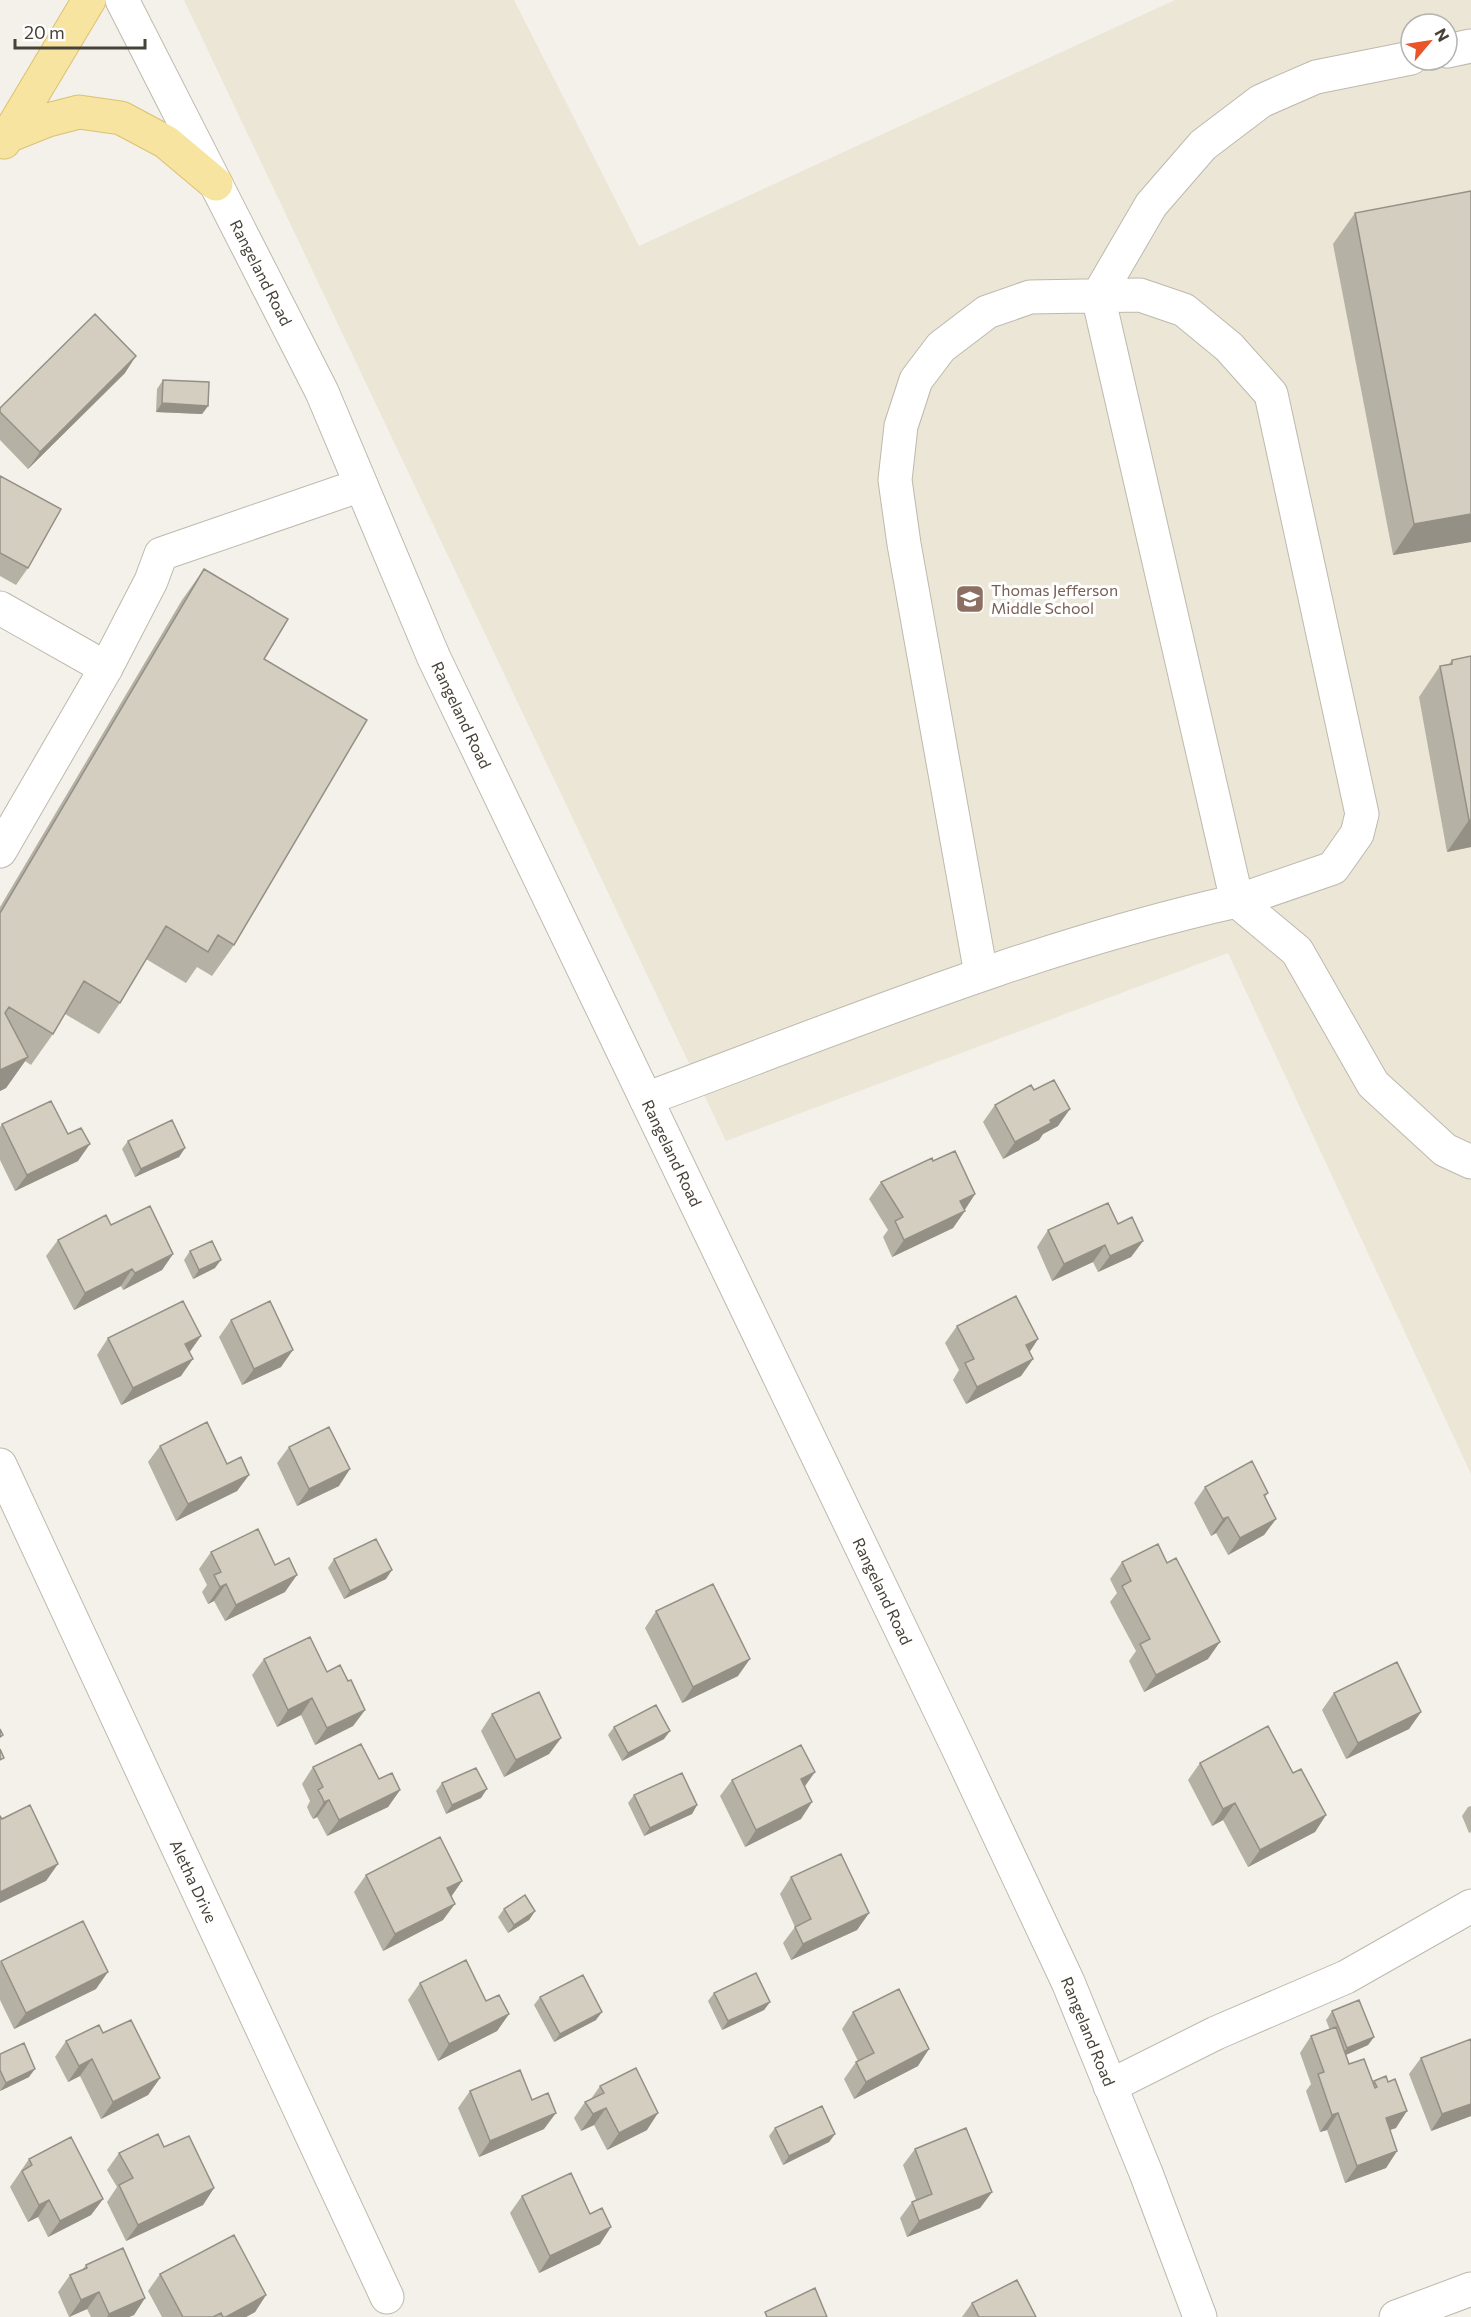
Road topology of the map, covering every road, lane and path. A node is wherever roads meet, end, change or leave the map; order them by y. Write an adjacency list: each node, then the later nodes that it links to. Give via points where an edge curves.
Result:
1 (89, 0): 4 (main road)
2 (122, 0): 5 (street, Rangeland Road)
3 (1399, 60): 6 (street, via 1316,77 1261,101 1203,145 1151,205)
4 (4, 143): 5 (main road, via 48,120 79,112 121,118 166,142)
5 (216, 184): 7 (street, Rangeland Road, via 322,392)
6 (1098, 296): 11 (street); 11 (street, via 1140,295 1184,310 1229,347 1271,394 1362,814 1357,834 1333,868); 12 (street, via 1030,297 987,312 941,347 916,380 901,426 896,480 904,544)
7 (361, 485): 9 (street, via 161,554); 13 (street, Rangeland Road, via 434,658)
8 (0, 608): 9 (street)
9 (106, 668): 10 (street)
10 (0, 851)
11 (1238, 901): 12 (street, via 1178,914); 14 (street, via 1297,951 1373,1084 1445,1150)
12 (981, 975): 13 (street)
13 (646, 1099): 17 (street, Rangeland Road, via 977,1789 1068,1983)
14 (1471, 1162)
15 (0, 1465): 19 (street, Aletha Drive)
16 (1471, 1906): 17 (street, via 1346,1977 1216,2033)
17 (1110, 2086): 20 (street, Rangeland Road)
18 (1471, 2289): 21 (street)
19 (387, 2297)
20 (1200, 2317)
21 (1396, 2317)

